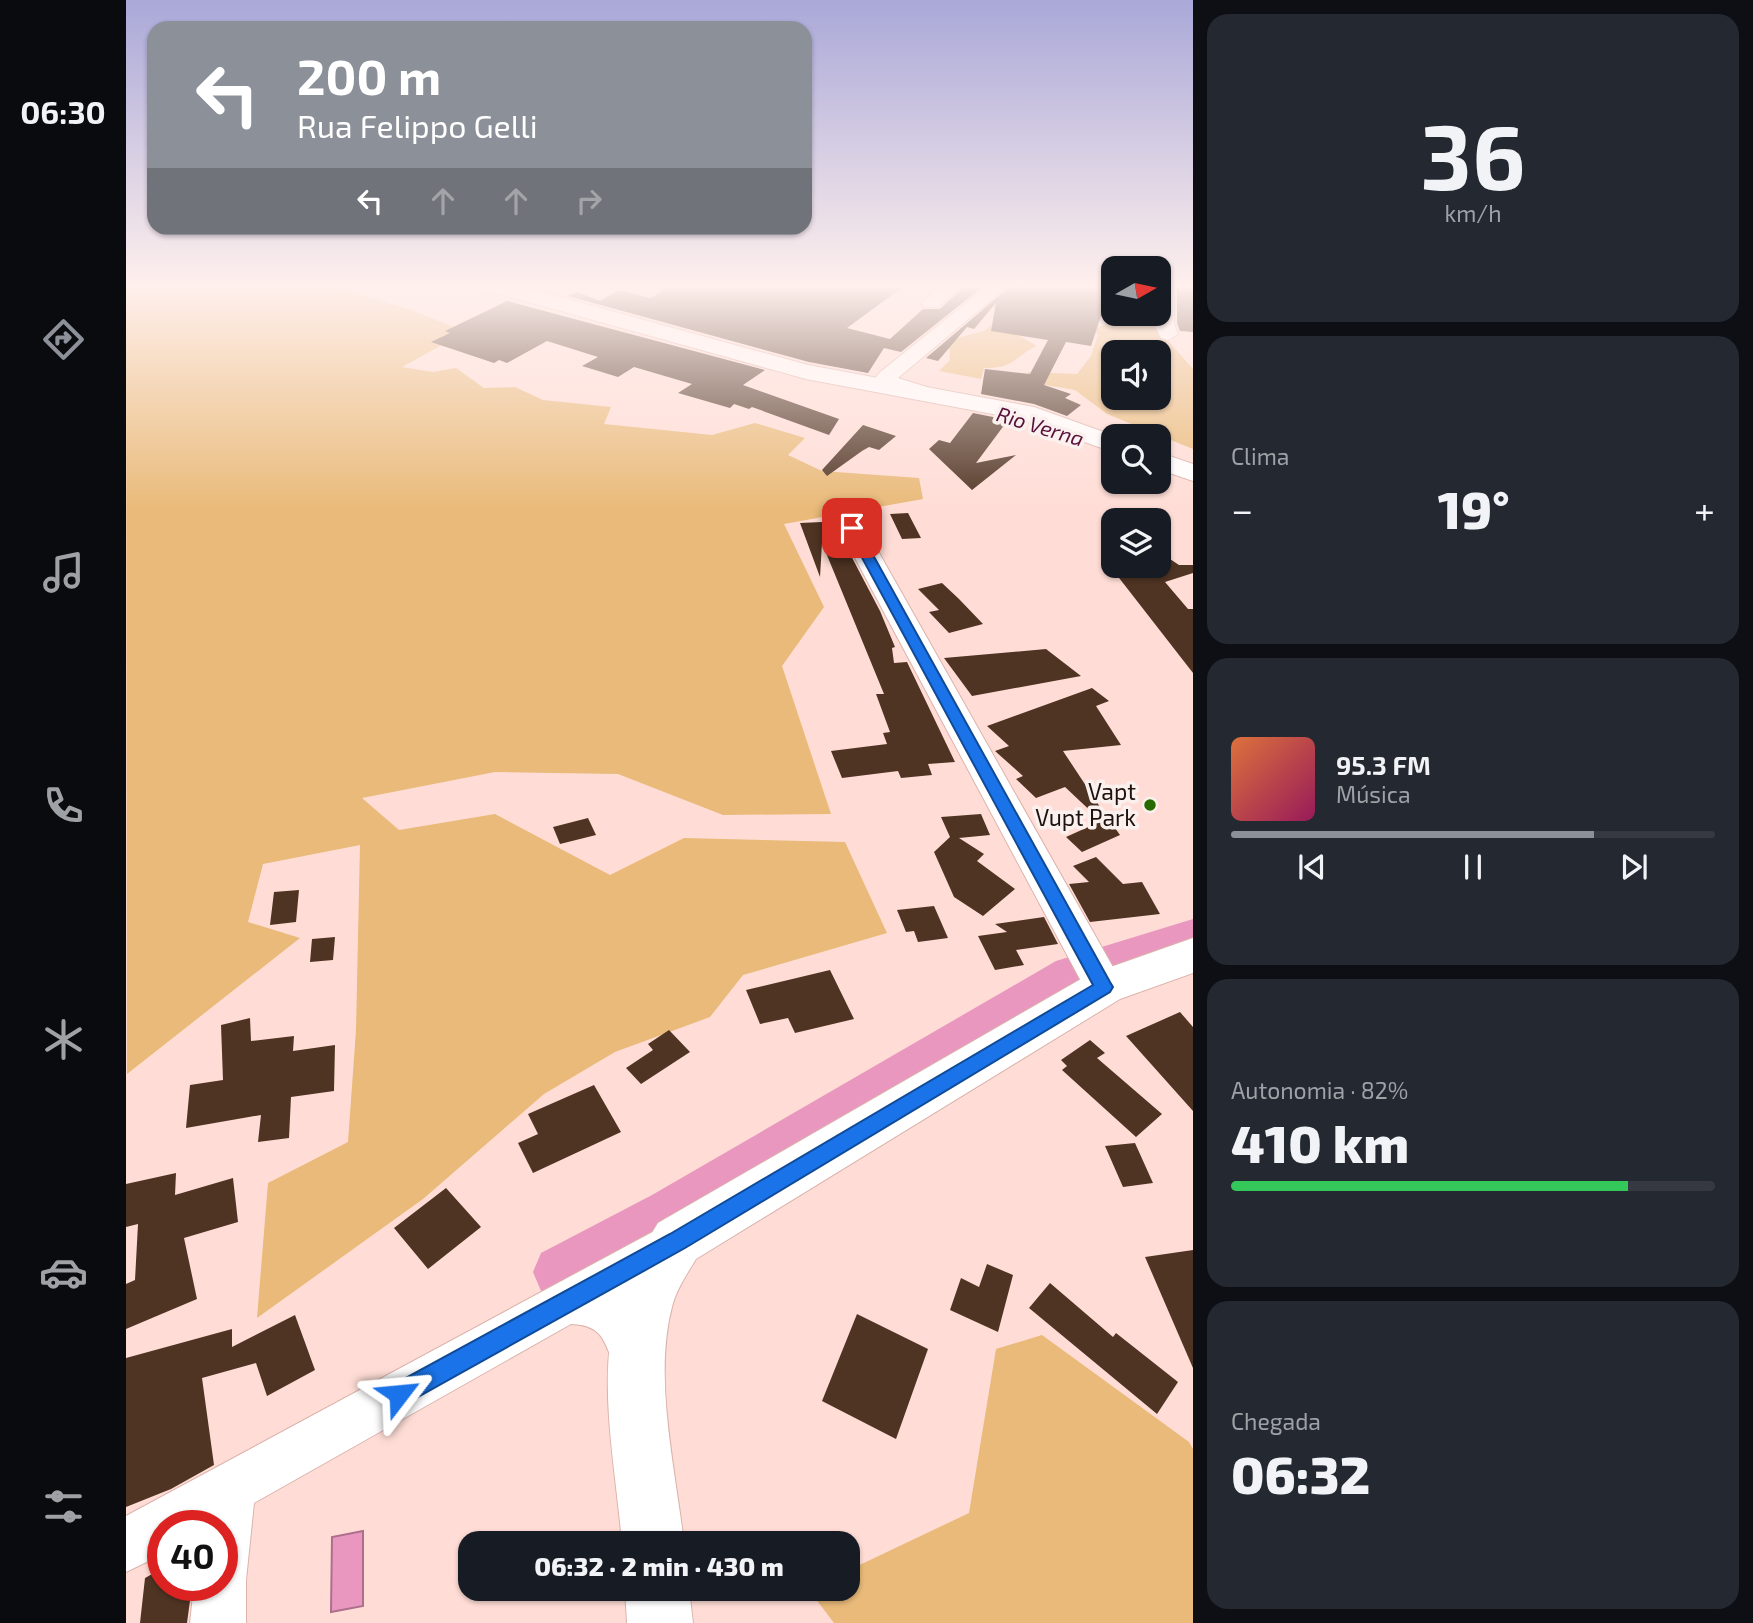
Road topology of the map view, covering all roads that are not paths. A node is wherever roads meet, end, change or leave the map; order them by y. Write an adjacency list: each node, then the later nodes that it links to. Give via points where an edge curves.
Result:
1 (762, 360): 3 (main road)
2 (907, 360): 3 (street, via 886,377)
3 (922, 393): 4 (main road, via 1025,412)
4 (1101, 440)
5 (1171, 464): 6 (main road)
6 (1193, 472)
7 (852, 528): 9 (street)
8 (1193, 955): 9 (main road)
9 (1104, 987): 10 (main road)
10 (677, 1241): 11 (street); 12 (main road, via 643,1309)
11 (569, 1301): 12 (street, via 597,1303 616,1318 628,1336); 13 (street)
12 (639, 1372): 15 (main road)
13 (229, 1488): 14 (street); 16 (street)
14 (227, 1510)
15 (652, 1531)
16 (126, 1545)
17 (220, 1601): 19 (street)
18 (658, 1601): 20 (main road)
19 (218, 1623)
20 (660, 1623)

